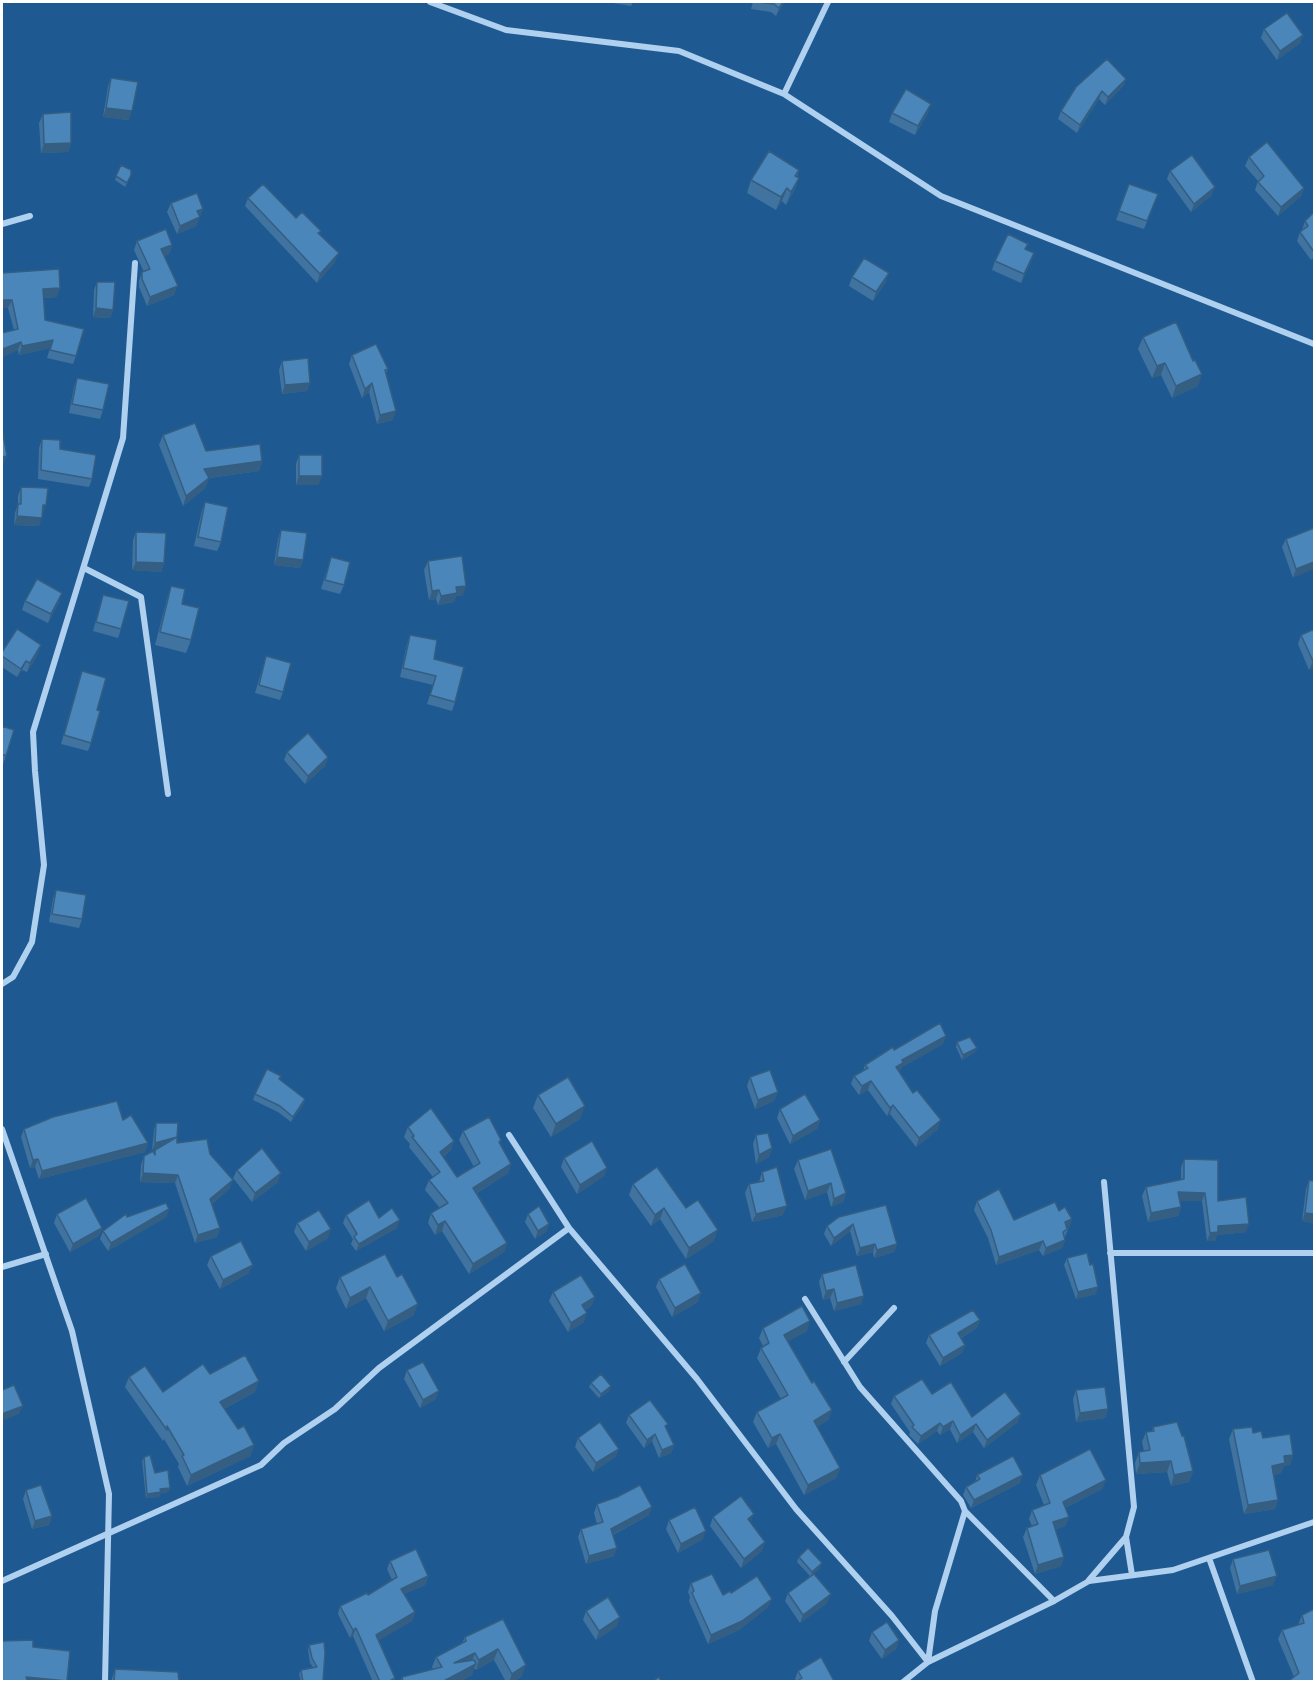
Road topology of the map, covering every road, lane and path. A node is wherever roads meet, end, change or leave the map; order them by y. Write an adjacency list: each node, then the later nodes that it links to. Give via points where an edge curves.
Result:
1 (430, 2): 3 (street, via 506,30 679,51)
2 (828, 2): 3 (street)
3 (784, 93): 7 (street, via 941,196)
4 (30, 216): 5 (street)
5 (2, 224)
6 (135, 263): 8 (street, via 123,438)
7 (1314, 344)
8 (84, 568): 9 (street, via 141,597); 10 (street, via 33,732 44,865 32,942 13,977)
9 (168, 794)
10 (2, 984)
11 (2, 1129): 17 (street)
12 (509, 1135): 14 (street)
13 (1104, 1182): 15 (street)
14 (569, 1228): 24 (street, via 379,1368 335,1409 284,1443 261,1465); 31 (street, via 697,1379 796,1509)
15 (1110, 1253): 16 (street); 25 (street, via 1134,1507)
16 (1314, 1253)
17 (45, 1254): 18 (street); 24 (street, via 72,1331 107,1482)
18 (2, 1267)
19 (805, 1299): 21 (street)
20 (894, 1308): 21 (street)
21 (844, 1362): 22 (street, via 860,1387 961,1501)
22 (965, 1511): 30 (street); 31 (street, via 935,1611)
23 (1314, 1522): 26 (street)
24 (108, 1533): 28 (street); 32 (street)
25 (1126, 1537): 27 (street); 29 (street)
26 (1209, 1558): 27 (street, via 1173,1570); 34 (street)
27 (1132, 1575): 29 (street)
28 (2, 1581)
29 (1089, 1581): 30 (street)
30 (1054, 1601): 31 (street)
31 (928, 1662): 33 (street)
32 (105, 1682)
33 (903, 1682)
34 (1253, 1682)

